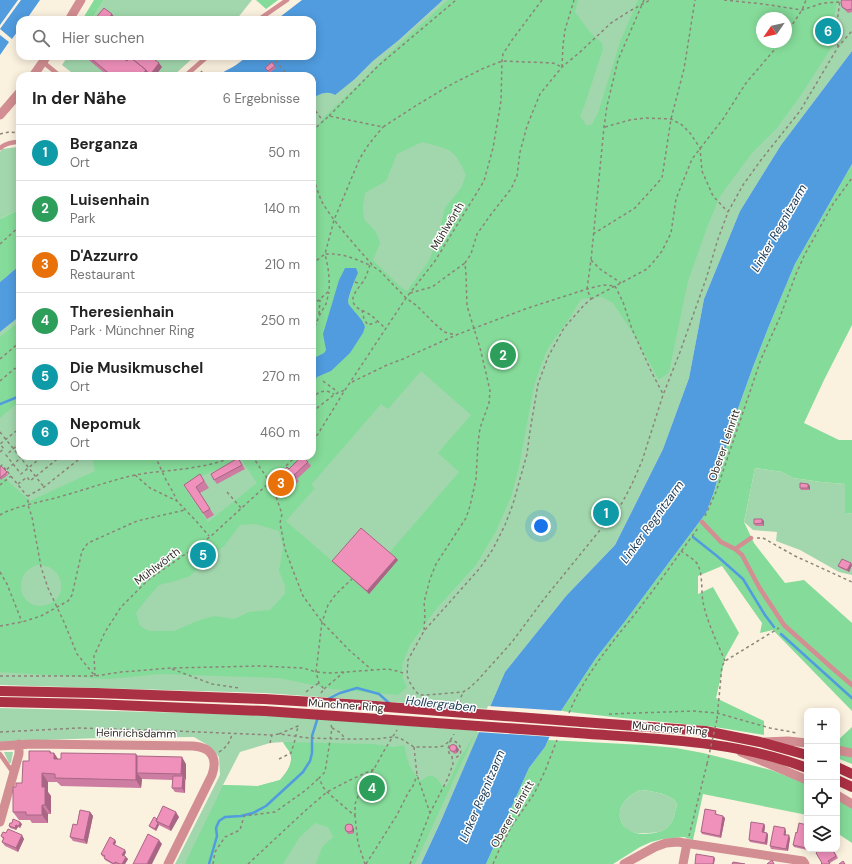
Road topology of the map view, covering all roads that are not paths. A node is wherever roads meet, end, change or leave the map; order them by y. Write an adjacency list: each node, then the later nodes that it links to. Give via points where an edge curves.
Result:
1 (81, 0): 3 (street)
2 (286, 0): 4 (lane)
3 (71, 16)
4 (264, 16)
5 (44, 60): 8 (street)
6 (46, 60): 9 (lane)
7 (203, 60): 10 (lane)
8 (36, 72)
9 (56, 72)
10 (190, 72)
11 (16, 97): 12 (street)
12 (0, 115)
13 (16, 142): 14 (lane)
14 (0, 148)
15 (702, 522): 17 (lane, via 721,542)
16 (751, 538): 17 (lane)
17 (735, 548): 18 (lane, via 742,555 784,625)
18 (852, 685)
19 (0, 691): 22 (main road, Münchner Ring, bridge, via 264,699 705,731)
20 (0, 702): 25 (main road, Münchner Ring, bridge, via 265,711 661,739)
21 (804, 740): 22 (street)
22 (760, 742): 29 (main road, Münchner Ring)
23 (19, 744): 24 (street, Heinrichsdamm); 32 (street); 42 (street, Heinrichsdamm, via 193,746 210,751 215,768)
24 (0, 746)
25 (728, 747): 30 (main road, Münchner Ring, via 764,754); 34 (street)
26 (840, 751): 27 (street)
27 (852, 753)
28 (0, 754): 32 (lane)
29 (804, 754)
30 (804, 767)
31 (840, 769): 33 (main road)
32 (14, 774): 39 (street)
33 (852, 774)
34 (804, 779)
35 (840, 781): 36 (main road)
36 (852, 787)
37 (840, 797): 38 (street)
38 (852, 804)
39 (0, 822)
40 (687, 843): 41 (street); 43 (street, via 666,842); 44 (street)
41 (758, 854): 45 (street); 46 (street, via 803,861)
42 (168, 864)
43 (624, 864)
44 (683, 864)
45 (756, 864)
46 (805, 864)

